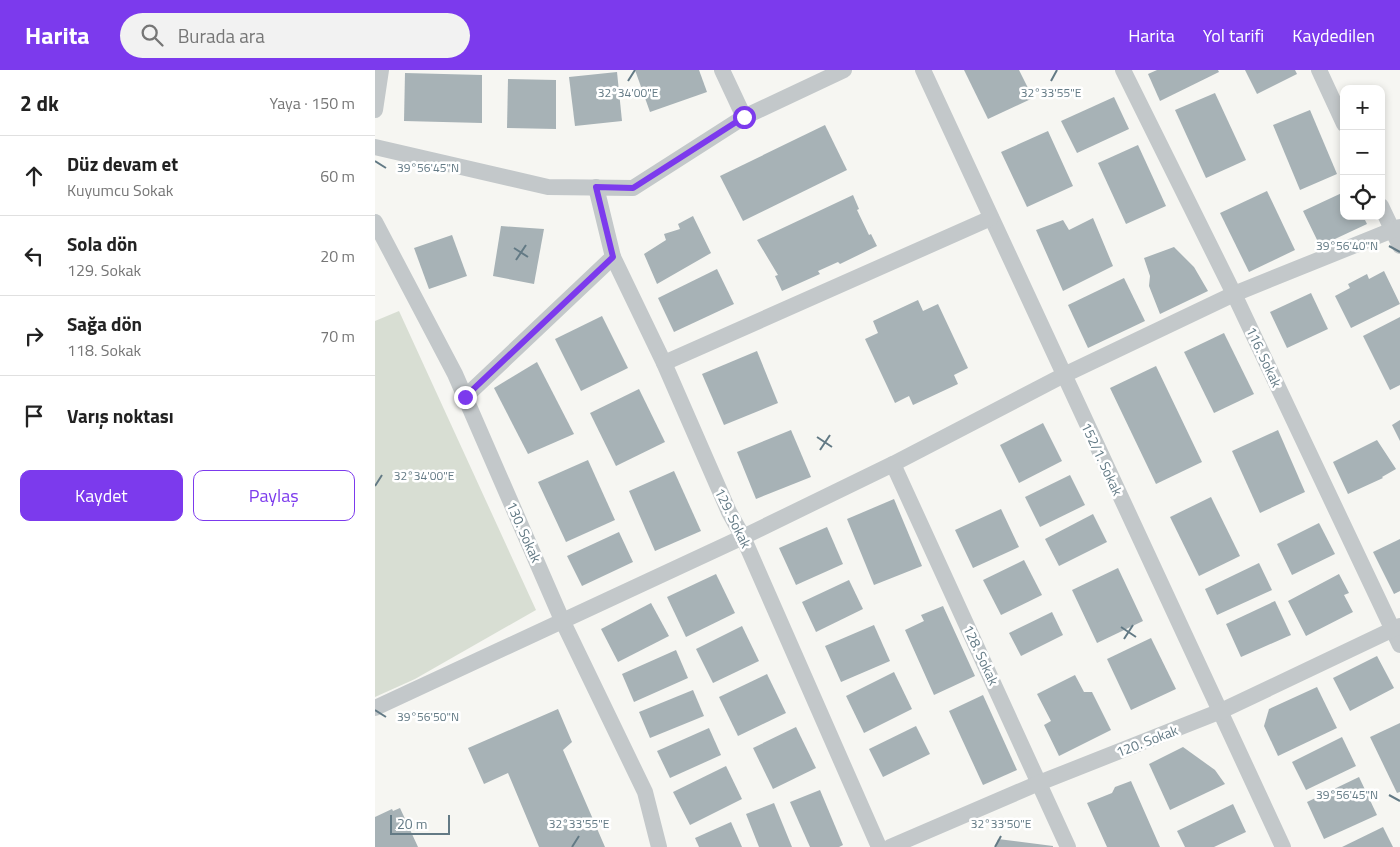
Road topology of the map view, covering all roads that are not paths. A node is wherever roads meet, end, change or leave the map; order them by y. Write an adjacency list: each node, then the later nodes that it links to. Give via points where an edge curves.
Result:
1 (381, 70): 7 (street)
2 (722, 70): 9 (street)
3 (844, 70): 9 (street)
4 (923, 70): 13 (street, 152/1. Sokak)
5 (1123, 70): 18 (street, 116. Sokak)
6 (1319, 70): 8 (street)
7 (375, 110)
8 (1340, 115)
9 (744, 117): 11 (street, via 633,188)
10 (375, 147): 11 (street, via 548,187)
11 (596, 187): 17 (street, 129. Sokak)
12 (1385, 212): 15 (street)
13 (991, 218): 19 (street); 20 (street, 152/1. Sokak)
14 (375, 222): 21 (street, 130. Sokak)
15 (1396, 229): 16 (street); 18 (street)
16 (1400, 246)
17 (613, 257): 19 (street, 129. Sokak); 21 (street)
18 (1234, 294): 20 (street); 25 (street, 116. Sokak)
19 (663, 363): 23 (street, 129. Sokak, via 729,512)
20 (1064, 375): 22 (street); 28 (street, 152/1. Sokak)
21 (465, 397): 24 (street, 130. Sokak)
22 (893, 464): 23 (street); 29 (street, 128. Sokak)
23 (743, 536): 24 (street); 31 (street, 129. Sokak)
24 (563, 620): 27 (street); 30 (street, 130. Sokak, via 645,792)
25 (1396, 627): 26 (street, 116. Sokak); 28 (street, 120. Sokak)
26 (1400, 645)
27 (375, 708)
28 (1221, 711): 29 (street, 120. Sokak); 34 (street, 152/1. Sokak)
29 (1039, 783): 32 (street, 120. Sokak); 33 (street, 128. Sokak)
30 (659, 847)
31 (879, 847)
32 (890, 847)
33 (1068, 847)
34 (1283, 847)

